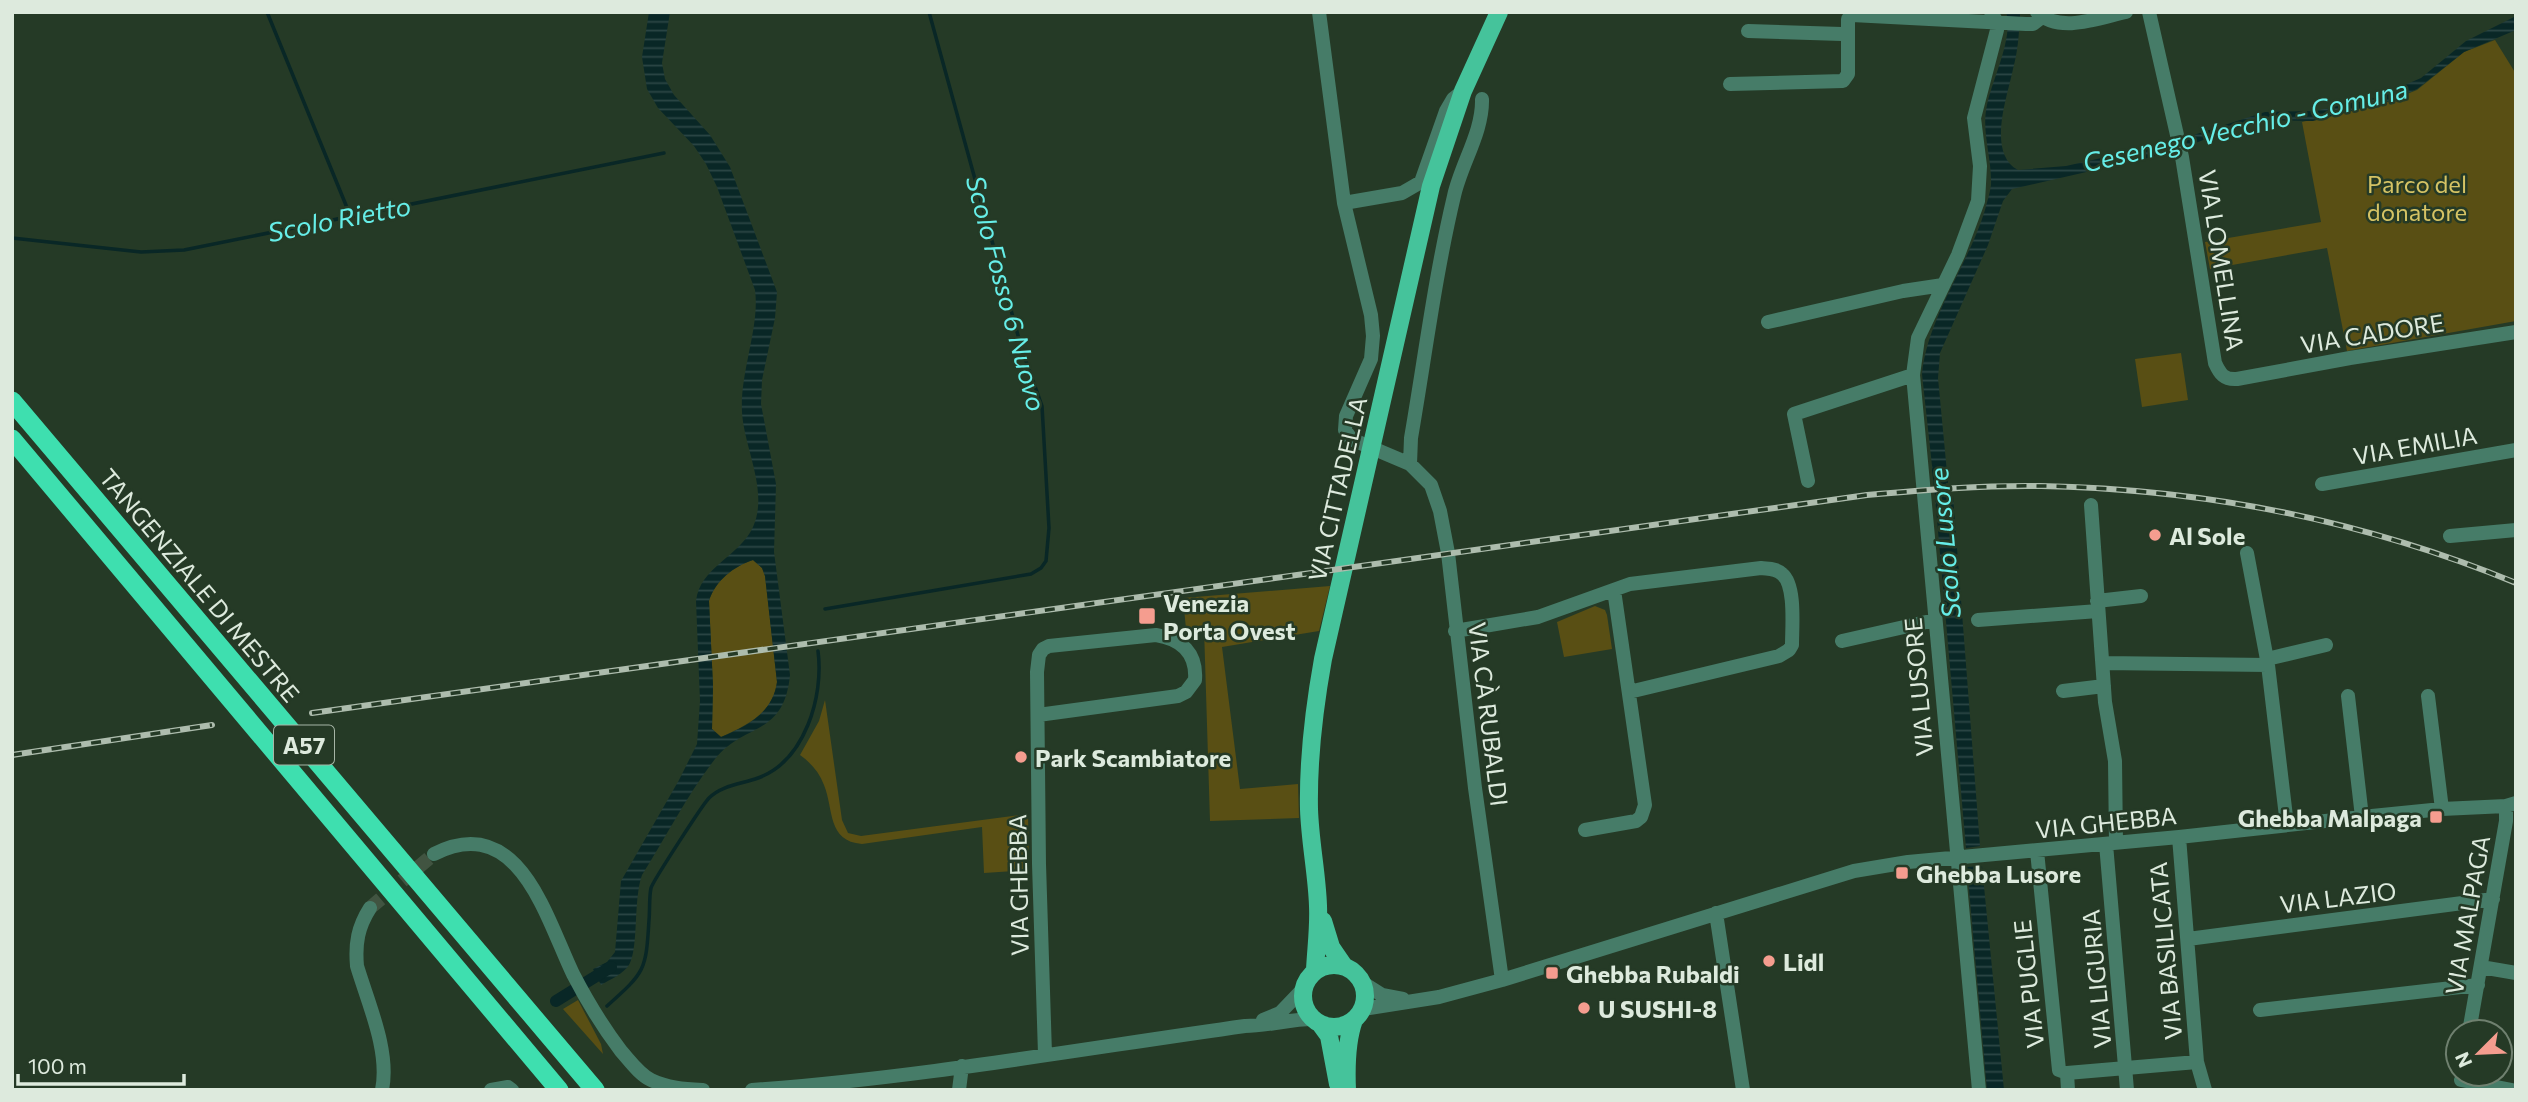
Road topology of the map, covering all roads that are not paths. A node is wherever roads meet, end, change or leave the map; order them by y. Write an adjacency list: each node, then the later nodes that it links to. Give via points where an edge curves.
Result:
1 (1318, 12): 13 (street, VIA CÀ RUBALDI)
2 (1499, 12): 10 (main road, VIA CITTADELLA)
3 (2126, 12): 5 (street, via 2065,24)
4 (2149, 12): 19 (street, VIA LOMELLINA, via 2182,157 2215,363 2222,375)
5 (2039, 15): 6 (street, via 2033,24)
6 (1997, 19): 7 (street, via 1852,15); 15 (street, VIA LUSORE, via 1974,118 1980,166 1978,201)
7 (1848, 30): 8 (street, via 1842,34); 9 (street, via 1848,74 1843,81)
8 (1748, 31)
9 (1730, 84)
10 (1463, 91): 12 (street, via 1446,111 1423,181); 14 (main road, VIA CITTADELLA)
11 (1482, 99): 23 (street, via 1481,117 1449,214)
12 (1402, 193): 13 (street); 14 (street, via 1417,202)
13 (1344, 203): 23 (street, VIA CÀ RUBALDI, via 1373,336 1371,359 1346,416 1345,430 1351,439)
14 (1422, 222): 57 (main road, VIA CITTADELLA, via 1323,659 1311,745 1310,833)
15 (1943, 285): 16 (street); 18 (street, VIA LUSORE, via 1918,338)
16 (1768, 323)
17 (2516, 332): 19 (street, VIA CADORE)
18 (1913, 375): 24 (street, via 1794,414); 33 (street, VIA LUSORE)
19 (2237, 379)
20 (12, 401): 84 (highway, TANGENZIALE DI MESTRE / A57)
21 (12, 439): 83 (highway, TANGENZIALE DI MESTRE / A57)
22 (2516, 450): 25 (street, VIA EMILIA)
23 (1410, 464): 35 (street, VIA CÀ RUBALDI, via 1431,485 1440,511)
24 (1808, 481)
25 (2322, 484)
26 (2091, 505): 32 (street, VIA LIGURIA)
27 (2516, 530): 28 (street)
28 (2450, 536)
29 (2248, 553): 38 (street)
30 (1614, 590): 35 (street, via 1538,617); 42 (street); 42 (street, via 1630,584 1761,568 1779,571 1790,587 1793,645 1784,654)
31 (2141, 596): 32 (street)
32 (2098, 606): 34 (street); 39 (street, VIA LIGURIA)
33 (1935, 620): 36 (street); 55 (street, VIA LUSORE)
34 (1978, 620)
35 (1455, 631): 65 (street, VIA CÀ RUBALDI)
36 (1842, 641)
37 (2326, 645): 38 (street)
38 (2267, 662): 39 (street); 49 (street)
39 (2103, 663): 40 (street, VIA LIGURIA)
40 (2104, 686): 41 (street); 52 (street, VIA LIGURIA, via 2115,761)
41 (2063, 691)
42 (1629, 692): 50 (street, via 1644,812 1636,821)
43 (2348, 696): 48 (street)
44 (2428, 696): 47 (street)
45 (1037, 711): 45 (street, VIA GHEBBA, via 1178,695 1195,680 1194,661 1184,645 1156,635 1049,646 1039,655); 75 (street, VIA GHEBBA)
46 (2511, 804): 47 (street, VIA GHEBBA); 56 (street, VIA MALPAGA)
47 (2442, 809): 48 (street, VIA GHEBBA)
48 (2362, 817): 49 (street, VIA GHEBBA)
49 (2287, 825): 51 (street, VIA GHEBBA)
50 (1585, 830)
51 (2179, 837): 52 (street, VIA GHEBBA); 60 (street, VIA BASILICATA)
52 (2111, 844): 53 (street, VIA GHEBBA); 78 (street, VIA LIGURIA)
53 (2037, 851): 55 (street, VIA GHEBBA); 79 (street, VIA PUGLIE, via 2059,1070)
54 (434, 855): 85 (street, via 471,845 499,852 515,863 544,910 588,1004 635,1067 664,1085)
55 (1959, 859): 59 (street, VIA GHEBBA, via 1854,871); 91 (street, VIA LUSORE)
56 (2493, 899): 60 (street, VIA LAZIO); 62 (street, VIA MALPAGA)
57 (1318, 904): 61 (main road, VIA CITTADELLA, via 1331,947); 63 (main road, VIA CITTADELLA)
58 (370, 908): 80 (street, via 361,923 356,953 381,1046)
59 (1716, 913): 65 (street, VIA GHEBBA); 90 (street)
60 (2188, 939): 76 (street, VIA BASILICATA)
61 (1344, 966): 63 (main road, via 1324,965); 66 (main road)
62 (2481, 967): 64 (street); 67 (street, VIA MALPAGA)
63 (1315, 970): 68 (main road)
64 (2516, 973)
65 (1502, 980): 69 (street, VIA GHEBBA)
66 (1363, 983): 69 (street, VIA GHEBBA, via 1382,995); 71 (main road, via 1365,997)
67 (2478, 985): 70 (street); 72 (street, VIA MALPAGA)
68 (1303, 990): 73 (main road, via 1304,1006); 74 (street, via 1280,1013)
69 (1422, 1000): 71 (street, VIA GHEBBA)
70 (2260, 1010)
71 (1359, 1014): 73 (main road, via 1337,1027); 89 (main road, via 1350,1031)
72 (2472, 1018)
73 (1317, 1022): 74 (street, via 1294,1019); 88 (main road, via 1329,1036)
74 (1245, 1026): 75 (street)
75 (1045, 1054): 77 (street)
76 (2197, 1062): 78 (street, VIA PUGLIE); 94 (street)
77 (962, 1066): 86 (street); 87 (street)
78 (2126, 1067): 79 (street, VIA PUGLIE); 93 (street, VIA LIGURIA)
79 (2067, 1073): 92 (street)
80 (382, 1090)
81 (491, 1090): 82 (street)
82 (512, 1090)
83 (559, 1090)
84 (595, 1090)
85 (703, 1090)
86 (752, 1090)
87 (959, 1090)
88 (1339, 1090)
89 (1347, 1090)
90 (1743, 1090)
91 (1979, 1090)
92 (2067, 1090)
93 (2127, 1090)
94 (2205, 1090)

